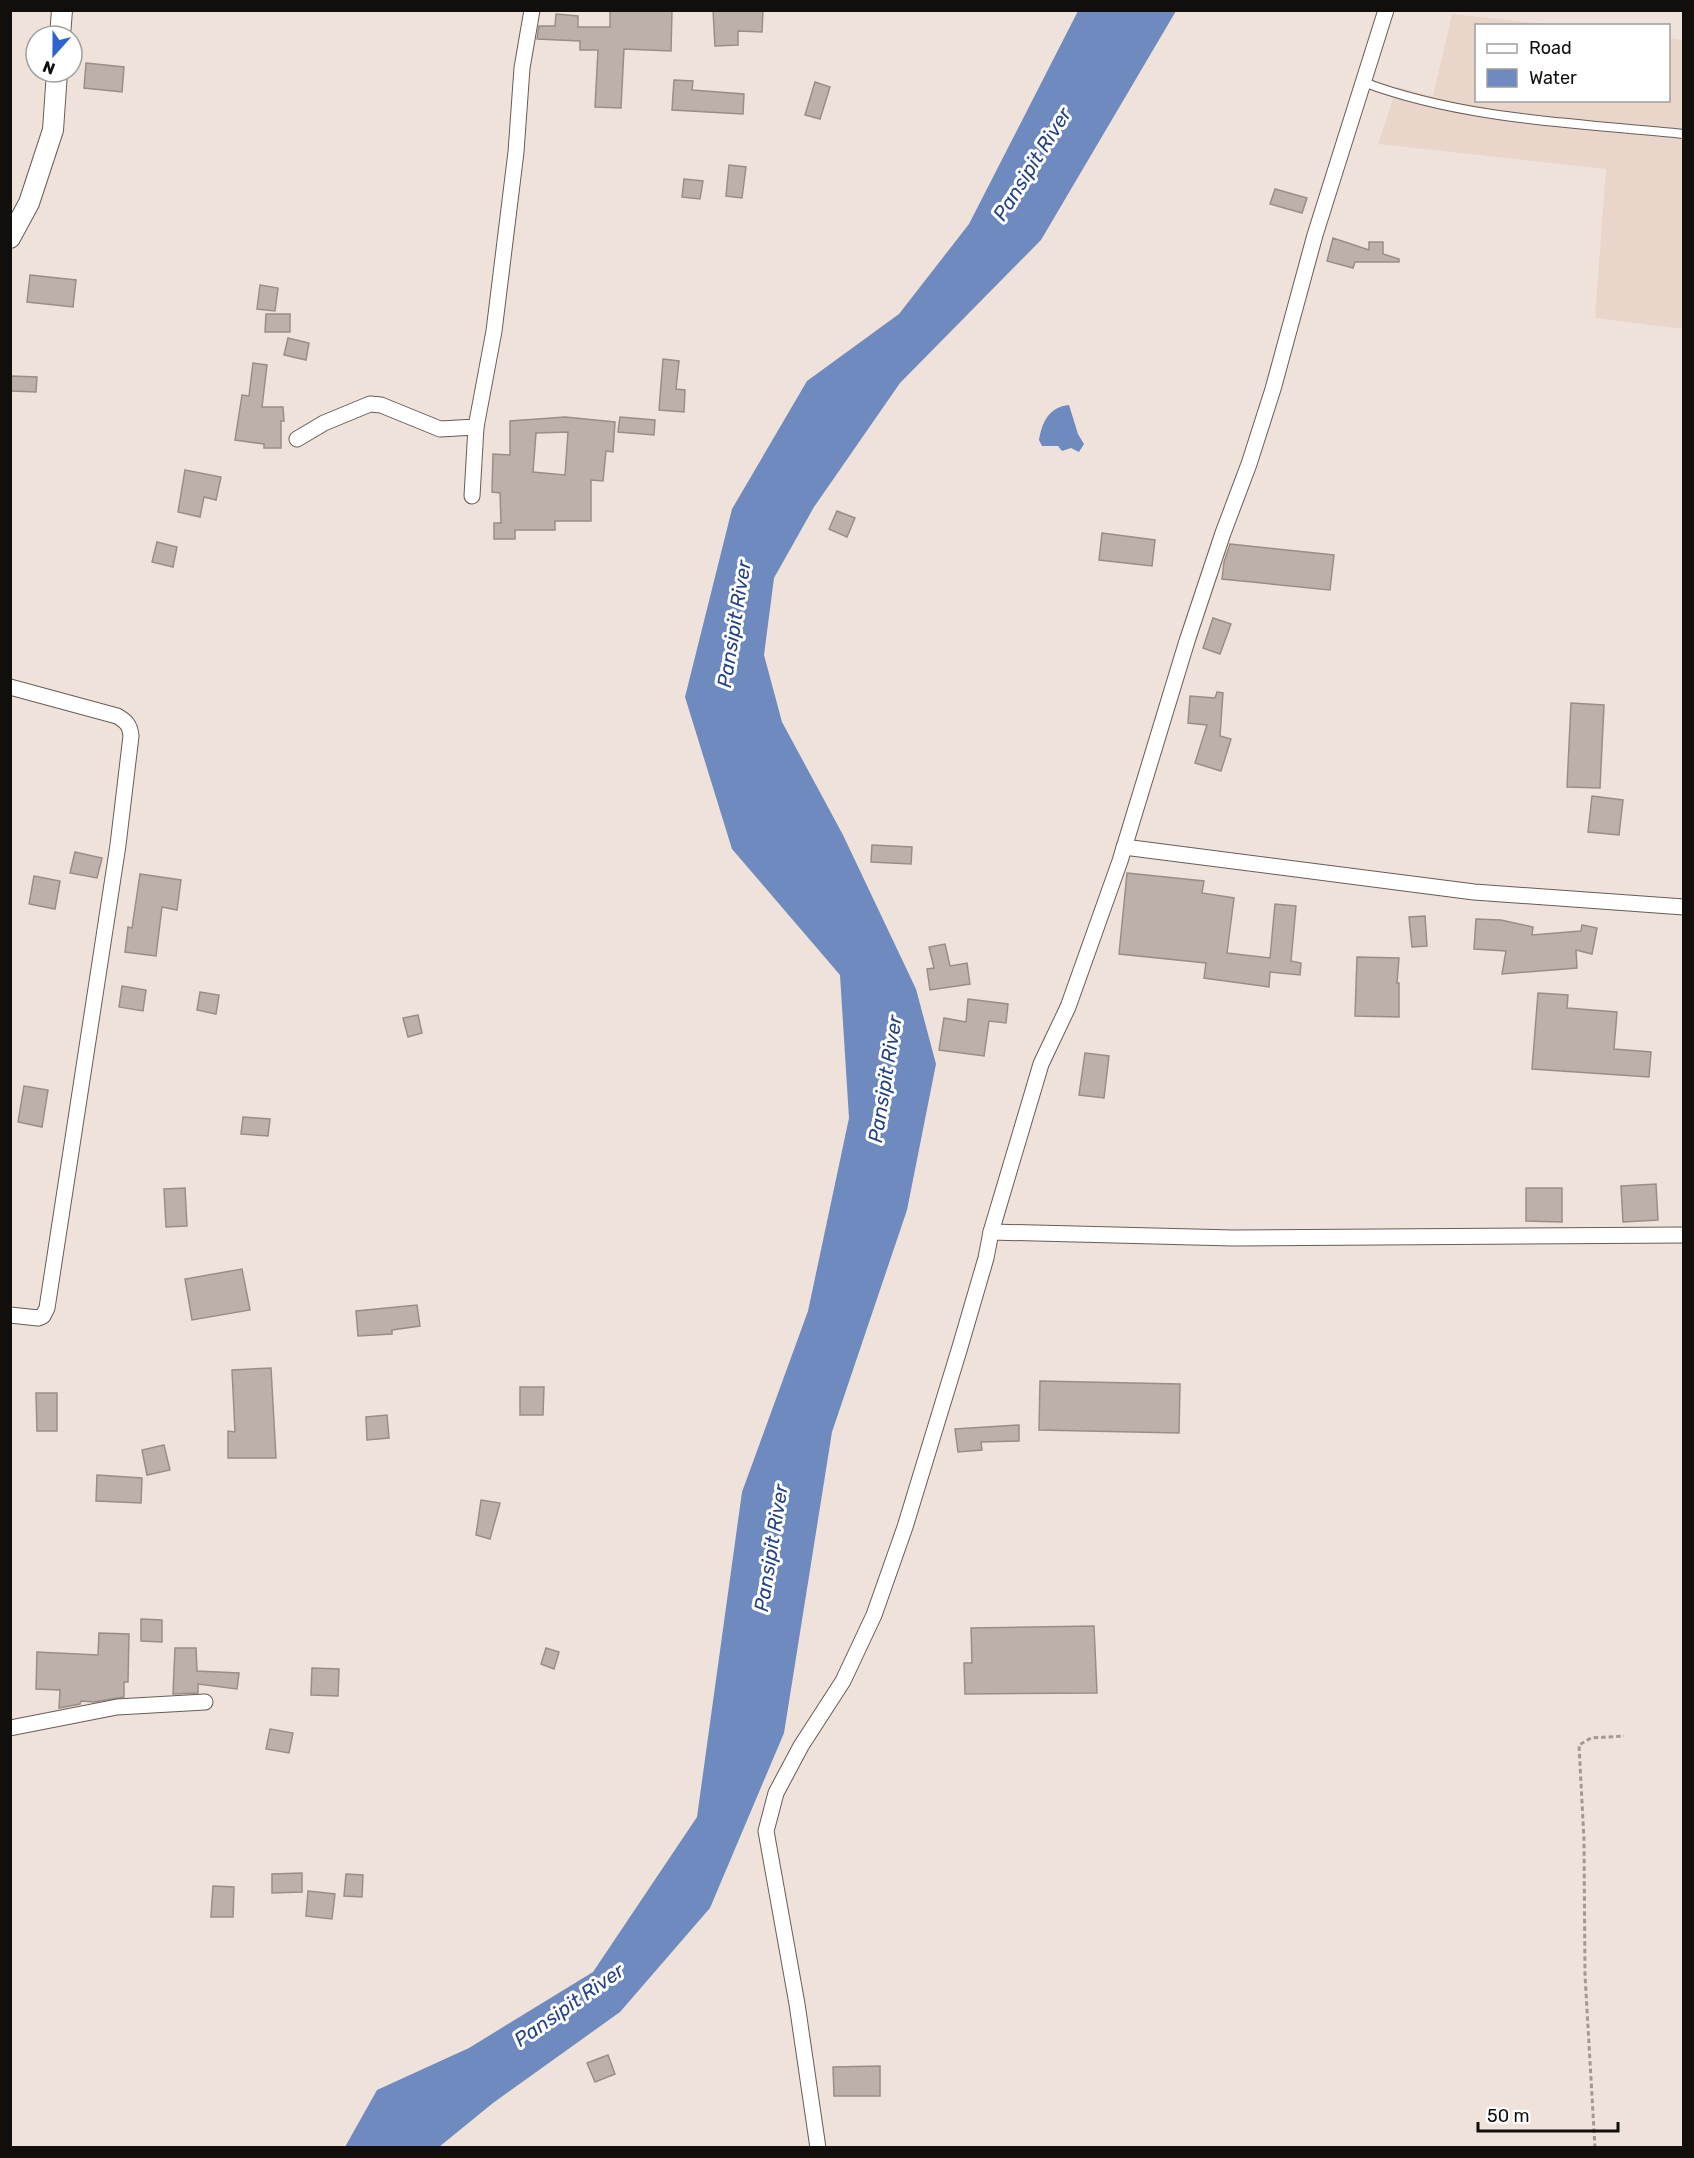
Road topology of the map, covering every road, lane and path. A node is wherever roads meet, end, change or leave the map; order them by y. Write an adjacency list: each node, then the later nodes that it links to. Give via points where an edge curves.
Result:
1 (532, 10): 7 (street, via 522,68 494,331)
2 (1386, 10): 3 (street)
3 (1363, 82): 5 (lane, via 1469,111); 11 (street, via 1250,464 1187,641)
4 (56, 84): 6 (street, via 53,130 29,203)
5 (1683, 134)
6 (10, 238)
7 (476, 427): 8 (street, via 440,429 370,404); 9 (street)
8 (297, 439)
9 (472, 496)
10 (10, 687): 15 (street, via 117,716 130,727 131,736 47,1308 38,1318)
11 (1124, 848): 12 (street, via 1474,892); 13 (street, via 1068,1007 1041,1064)
12 (1683, 907)
13 (991, 1232): 14 (street, via 1233,1238); 19 (street, via 960,1347 874,1615 843,1681 776,1793 766,1831)
14 (1683, 1235)
15 (10, 1315)
16 (206, 1702): 17 (street, via 117,1707)
17 (10, 1728)
18 (1623, 1736): 20 (path, via 1591,1738 1579,1745 1585,1975)
19 (818, 2148)
20 (1596, 2148)

